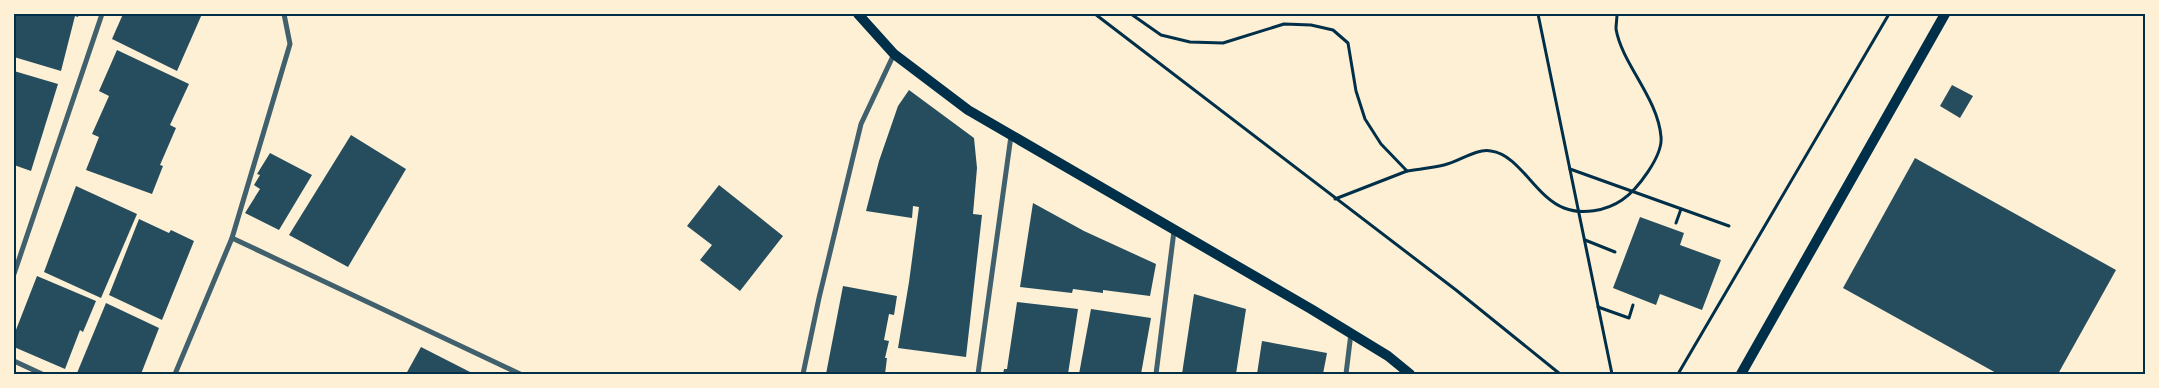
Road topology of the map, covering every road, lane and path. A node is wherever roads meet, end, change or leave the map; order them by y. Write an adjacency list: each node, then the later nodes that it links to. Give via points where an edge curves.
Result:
1 (102, 14): 24 (street)
2 (284, 14): 21 (street, via 290,44)
3 (858, 14): 10 (main road)
4 (1095, 14): 15 (path)
5 (1131, 14): 13 (path, via 1161,35 1190,42 1223,43 1284,24 1333,30 1348,44 1364,119 1381,144)
6 (1538, 14): 12 (path)
7 (1617, 14): 14 (path, via 1616,29 1651,101 1661,138 1656,159)
8 (1889, 14): 39 (path)
9 (1945, 14): 40 (main road)
10 (894, 54): 11 (main road, via 968,110); 32 (street, via 861,124)
11 (1011, 135): 20 (main road); 33 (street)
12 (1570, 169): 14 (path); 17 (path)
13 (1407, 171): 15 (path); 17 (path, via 1446,165 1489,150 1503,154 1548,199)
14 (1631, 191): 16 (path); 17 (path, via 1613,205)
15 (1335, 199): 37 (path)
16 (1681, 209): 18 (path); 19 (path)
17 (1578, 212): 22 (path)
18 (1676, 222)
19 (1729, 226)
20 (1174, 230): 27 (main road); 34 (street)
21 (232, 238): 30 (street); 31 (street)
22 (1584, 240): 23 (path); 26 (path)
23 (1615, 252)
24 (14, 274)
25 (1633, 305): 26 (path, via 1629,318)
26 (1598, 306): 38 (path)
27 (1351, 333): 35 (street); 36 (main road)
28 (14, 361): 29 (street)
29 (42, 374)
30 (175, 374)
31 (520, 374)
32 (803, 374)
33 (978, 374)
34 (1156, 374)
35 (1346, 374)
36 (1410, 374)
37 (1560, 374)
38 (1612, 374)
39 (1678, 374)
40 (1741, 374)

